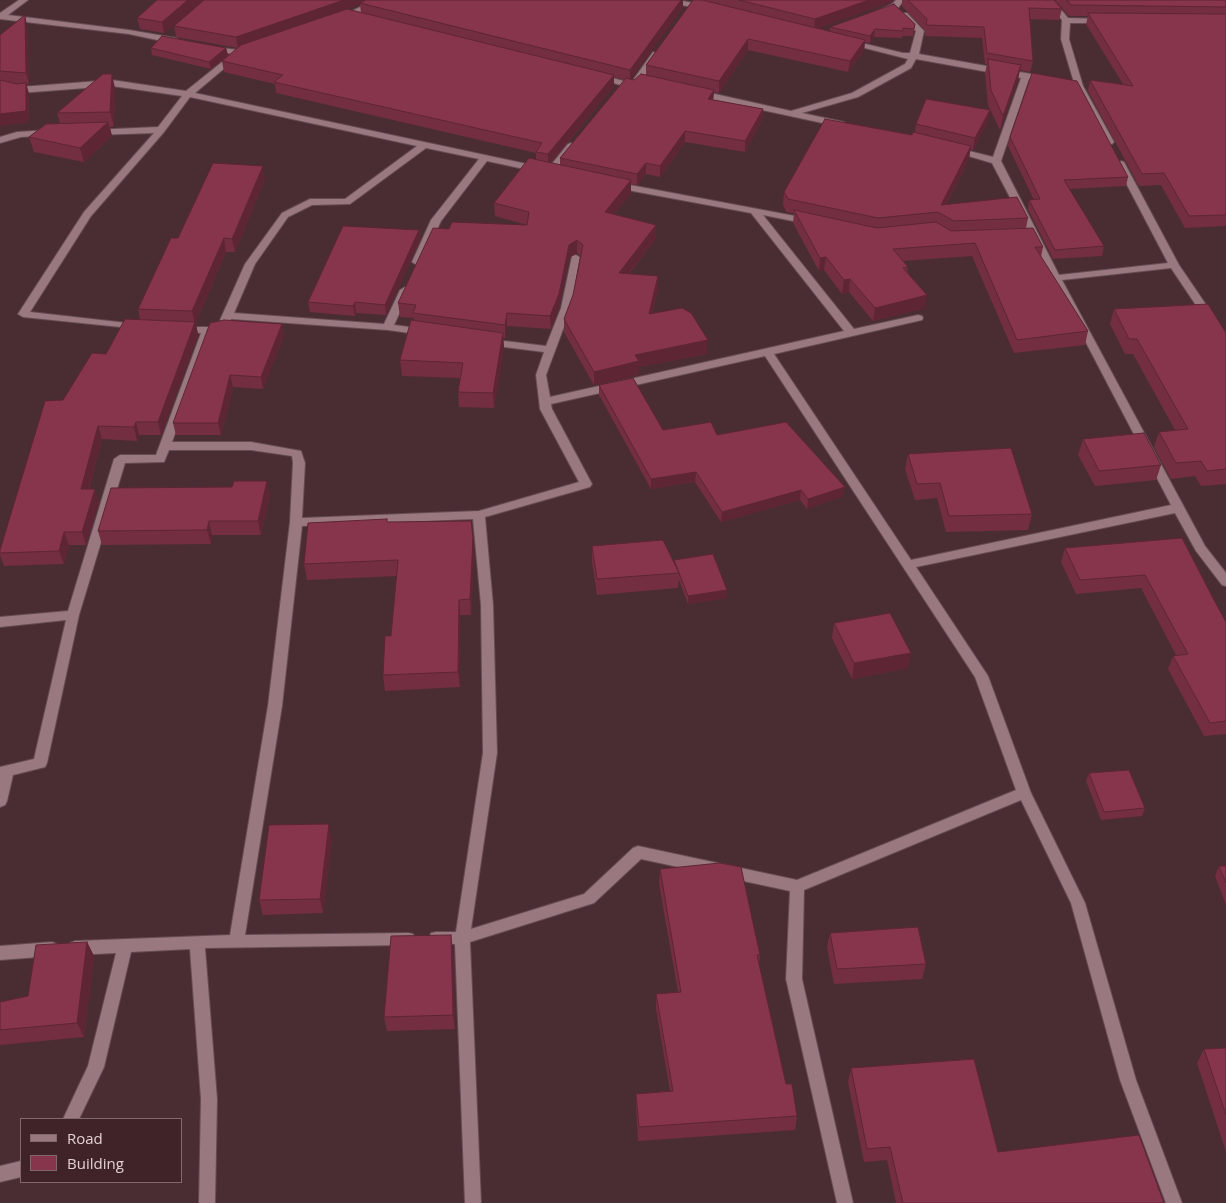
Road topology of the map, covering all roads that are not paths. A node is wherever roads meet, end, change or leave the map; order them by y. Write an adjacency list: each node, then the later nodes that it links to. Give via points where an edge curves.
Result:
1 (24, 0): 8 (street)
2 (381, 0): 12 (street, via 344,17)
3 (662, 0): 6 (street)
4 (1049, 0): 13 (street)
5 (897, 3): 10 (street); 21 (street, via 920,31)
6 (691, 5): 9 (street)
7 (0, 7): 8 (street)
8 (11, 9): 11 (street)
9 (712, 9)
10 (868, 16)
11 (0, 17): 16 (street, via 168,36)
12 (358, 18)
13 (1066, 20): 14 (street); 24 (street)
14 (1115, 21)
15 (841, 41): 21 (street)
16 (183, 42)
17 (202, 46): 20 (street)
18 (256, 47): 20 (street)
19 (660, 50): 22 (street, via 643,81 633,86 620,87)
20 (239, 53): 27 (street)
21 (914, 56): 23 (street); 28 (street, via 908,66 855,95)
22 (585, 74)
23 (1026, 76): 24 (street); 38 (street)
24 (1071, 84): 43 (street)
25 (0, 87): 27 (street, via 20,90 112,83)
26 (684, 90): 28 (street)
27 (188, 94): 30 (street); 35 (street)
28 (791, 114): 29 (street)
29 (847, 125)
30 (161, 130): 31 (street); 48 (street, via 87,214 23,314)
31 (86, 132)
32 (58, 133): 34 (street, via 20,134)
33 (579, 137): 37 (street, via 555,172)
34 (0, 140)
35 (425, 144): 37 (street); 45 (street, via 347,202 310,202 285,215 250,264)
36 (940, 147): 38 (street)
37 (485, 158): 47 (street, via 436,220)
38 (996, 161): 44 (street, via 1029,236)
39 (606, 183): 40 (street)
40 (754, 210): 41 (street); 51 (street)
41 (819, 223)
42 (576, 258): 55 (street, via 566,308)
43 (1174, 265): 44 (street); 54 (street)
44 (1056, 278): 59 (street)
45 (227, 316): 47 (street); 50 (street, via 221,330)
46 (918, 318): 51 (street)
47 (388, 327): 52 (street)
48 (149, 328)
49 (168, 328): 50 (street)
50 (207, 330): 58 (street)
51 (851, 333): 56 (street)
52 (436, 334)
53 (474, 340): 55 (street)
54 (1226, 342)
55 (550, 350): 57 (street, via 541,375)
56 (768, 352): 57 (street); 62 (street)
57 (545, 402): 60 (street, via 586,484)
58 (165, 446): 61 (street, via 251,446 298,454); 64 (street, via 160,460 120,459)
59 (1178, 508): 62 (street); 63 (street, via 1200,548)
60 (478, 515): 61 (street); 70 (street, via 487,605 490,753)
61 (296, 522): 72 (street, via 275,706)
62 (906, 565): 67 (street, via 981,676)
63 (1226, 582)
64 (73, 615): 65 (street); 66 (street, via 40,763)
65 (0, 622)
66 (4, 771): 68 (street)
67 (1024, 793): 69 (street); 81 (street, via 1078,903 1128,1080)
68 (0, 801)
69 (797, 886): 70 (street, via 638,852 589,899); 80 (street, via 794,978)
70 (462, 938): 72 (street); 79 (street)
71 (197, 942): 72 (street); 73 (street); 78 (street, via 208,1099)
72 (236, 942)
73 (125, 946): 74 (street); 75 (street, via 96,1067)
74 (0, 953)
75 (71, 1118)
76 (20, 1169): 77 (street)
77 (0, 1174)
78 (207, 1203)
79 (473, 1203)
80 (845, 1203)
81 (1174, 1203)

